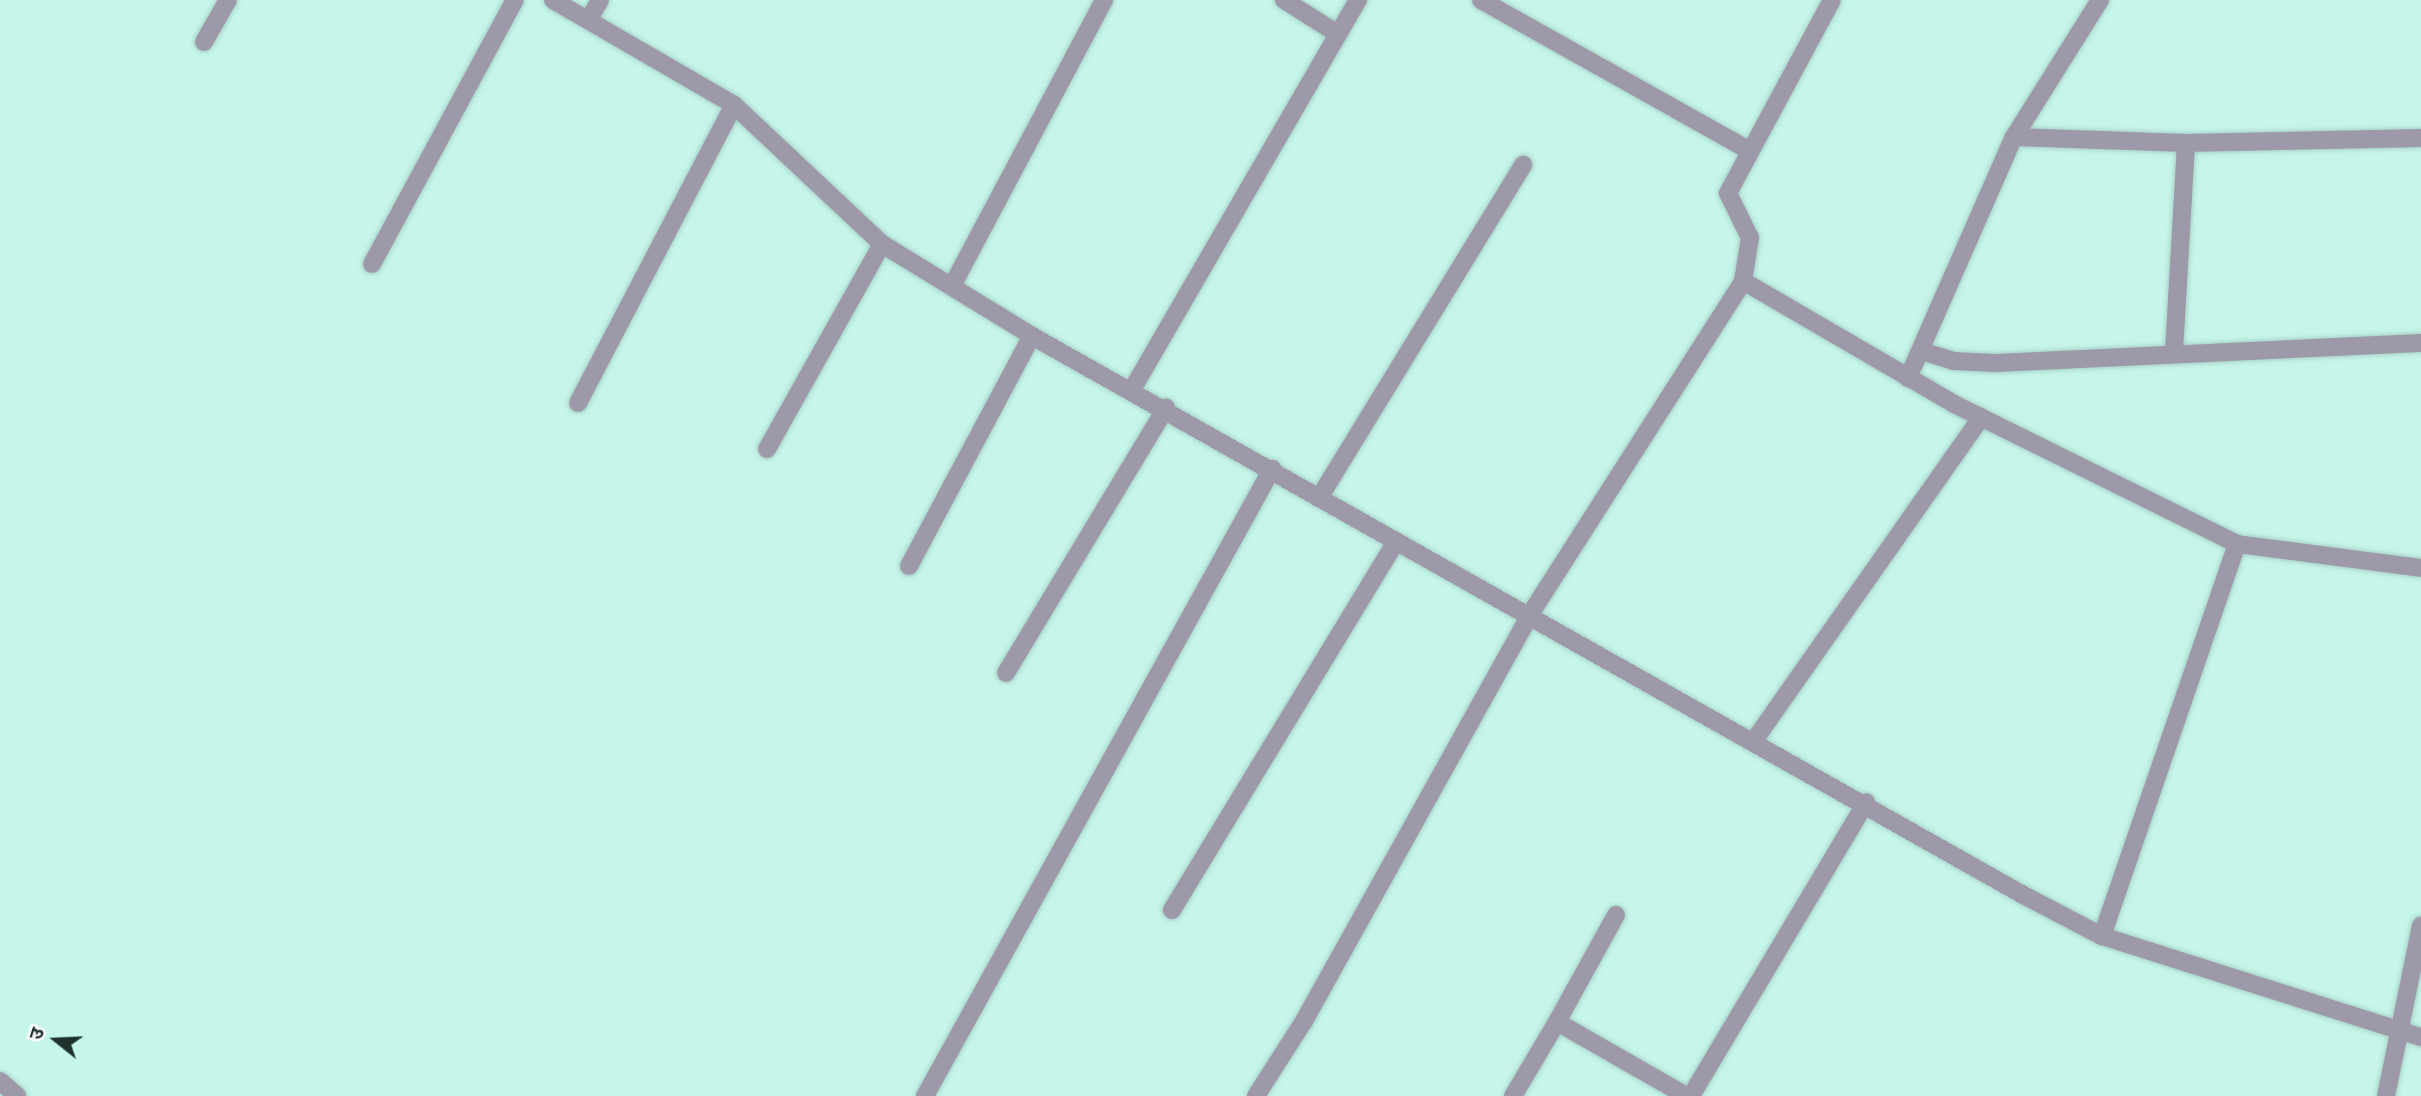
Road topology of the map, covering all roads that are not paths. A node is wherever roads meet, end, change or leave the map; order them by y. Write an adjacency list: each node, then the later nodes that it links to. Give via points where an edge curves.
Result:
1 (228, 0): 13 (street)
2 (515, 0): 21 (street)
3 (553, 0): 11 (street)
4 (600, 0): 11 (street)
5 (1104, 0): 23 (street)
6 (1284, 0): 12 (street)
7 (1358, 0): 12 (street)
8 (1481, 0): 18 (street)
9 (1832, 0): 18 (street)
10 (2100, 0): 15 (street)
11 (589, 19): 14 (street)
12 (1338, 34): 29 (street)
13 (204, 42)
14 (734, 105): 20 (street); 30 (street)
15 (2014, 137): 17 (street); 26 (street)
16 (2421, 138): 17 (street)
17 (2186, 144): 27 (street)
18 (1748, 150): 22 (street, via 1728,193 1750,237)
19 (1523, 166): 35 (street)
20 (882, 244): 23 (street); 33 (street)
21 (372, 264)
22 (1743, 281): 28 (street); 40 (street)
23 (952, 286): 24 (street)
24 (1032, 336): 29 (street); 38 (street)
25 (2421, 343): 27 (street)
26 (1921, 351): 27 (street, via 1975,363); 28 (street)
27 (2174, 352)
28 (1908, 378): 32 (street)
29 (1133, 388): 31 (street)
30 (578, 403)
31 (1166, 408): 34 (street); 41 (street)
32 (1980, 418): 37 (street); 42 (street)
33 (767, 449)
34 (1272, 469): 35 (street); 53 (street)
35 (1320, 498): 36 (street)
36 (1395, 543): 40 (street); 44 (street)
37 (2238, 544): 39 (street); 47 (street)
38 (909, 566)
39 (2421, 568)
40 (1531, 614): 42 (street); 54 (street)
41 (1006, 673)
42 (1753, 743): 43 (street)
43 (1866, 802): 47 (street); 56 (street)
44 (1172, 910)
45 (1616, 915): 48 (street)
46 (2421, 926): 49 (street)
47 (2102, 936): 49 (street)
48 (1557, 1022): 55 (street); 56 (street)
49 (2399, 1032): 50 (street); 57 (street)
50 (2421, 1037)
51 (0, 1081): 52 (street)
52 (17, 1096)
53 (925, 1096)
54 (1256, 1096)
55 (1513, 1096)
56 (1689, 1096)
57 (2386, 1096)

